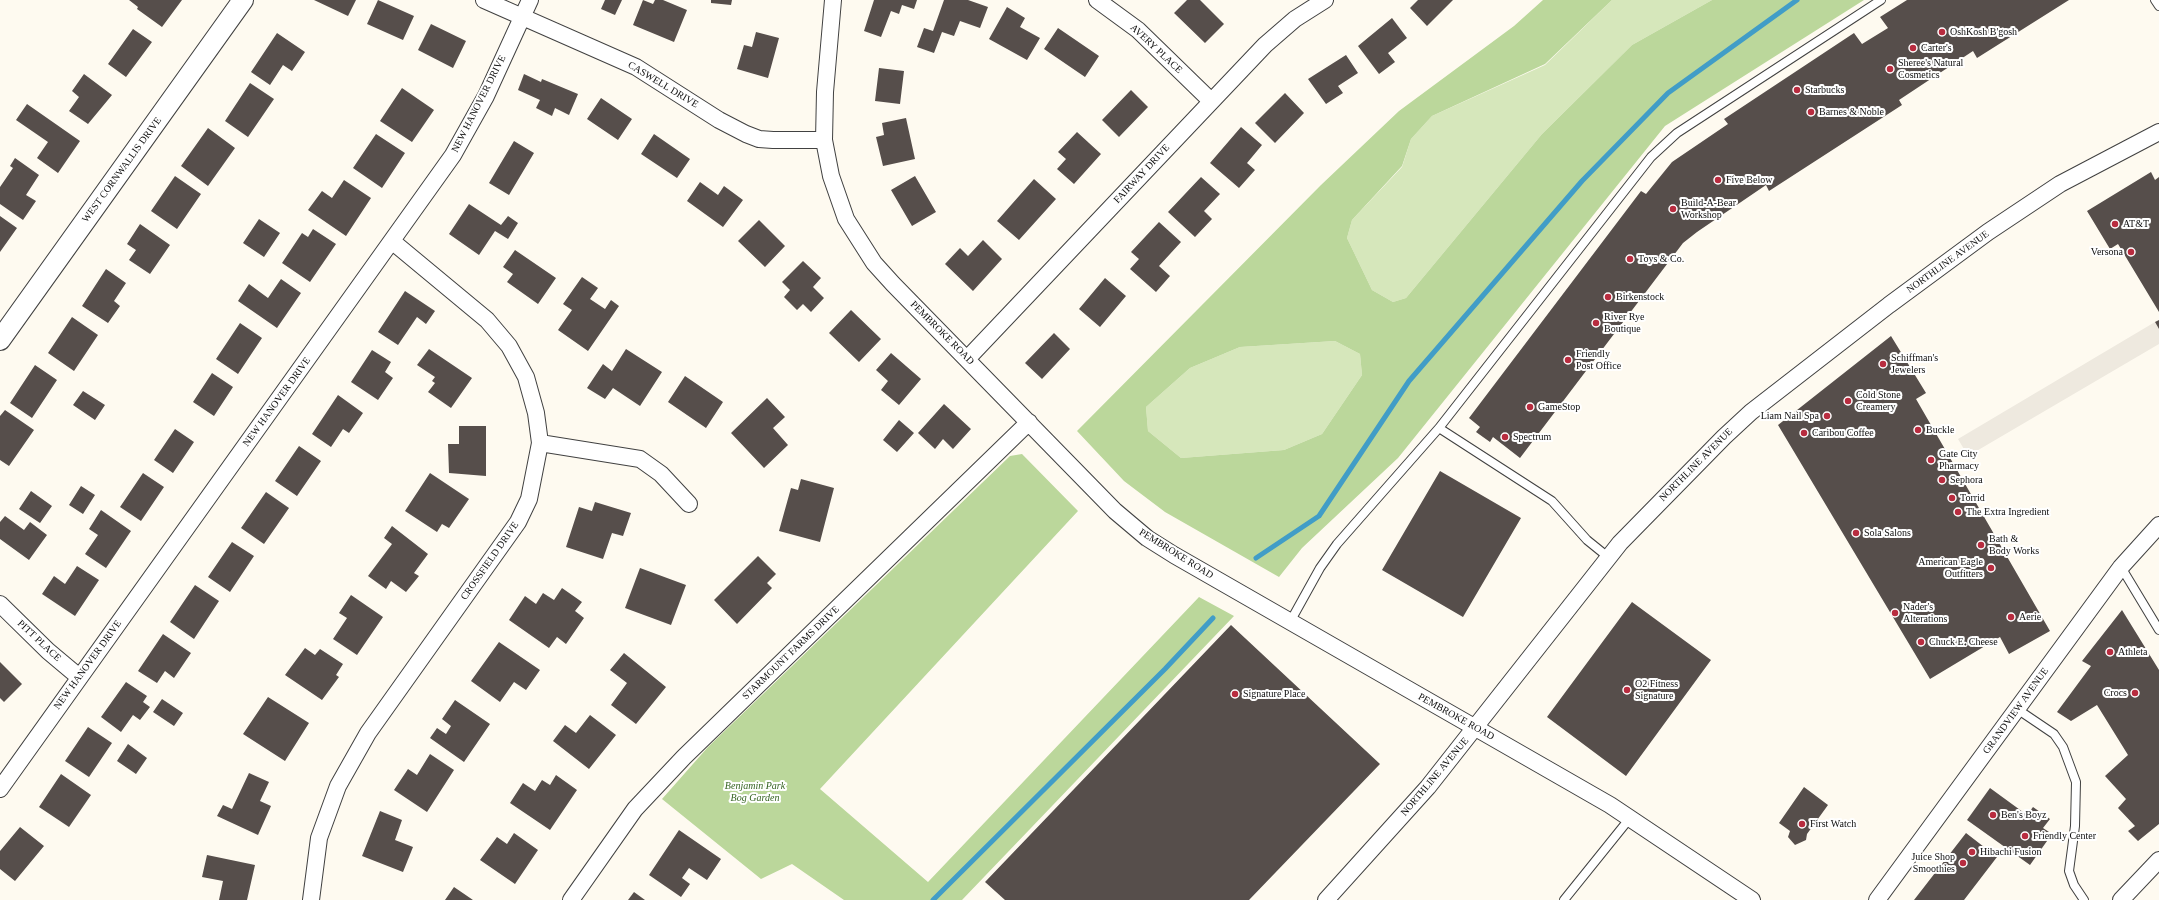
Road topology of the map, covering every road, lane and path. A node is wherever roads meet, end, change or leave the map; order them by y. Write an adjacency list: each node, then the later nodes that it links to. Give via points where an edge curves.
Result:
1 (243, 0): 15 (street, WEST CORNWALLIS DRIVE)
2 (484, 0): 10 (street, CASWELL DRIVE)
3 (530, 0): 10 (street, NEW HANOVER DRIVE)
4 (833, 0): 13 (street, PEMBROKE ROAD)
5 (1097, 0): 11 (street, AVERY PLACE, via 1138,30)
6 (1325, 0): 11 (street, FAIRWAY DRIVE, via 1295,19 1265,45)
7 (1881, 0): 18 (lane, via 1677,133 1651,157)
8 (2155, 0): 9 (lane)
9 (2159, 6)
10 (522, 17): 13 (street, CASWELL DRIVE, via 636,67 719,120 746,134 759,139); 14 (street, NEW HANOVER DRIVE, via 486,96 453,155)
11 (1211, 101): 16 (street, FAIRWAY DRIVE)
12 (2159, 132): 22 (street, NORTHLINE AVENUE, via 2060,184 1988,232 1889,305 1745,418 1642,519)
13 (824, 140): 16 (street, PEMBROKE ROAD, via 831,176 846,219 858,239 874,263 893,284)
14 (393, 242): 19 (street, CROSSFIELD DRIVE, via 487,320 509,346 526,376 536,413); 27 (street, NEW HANOVER DRIVE)
15 (0, 340)
16 (968, 358): 17 (street, PEMBROKE ROAD)
17 (1029, 422): 25 (street, PEMBROKE ROAD, via 1116,511 1147,538); 34 (street, STARMOUNT FARMS DRIVE, via 684,757 635,809)
18 (1439, 428): 22 (lane, via 1552,502 1587,540); 25 (lane, via 1336,544)
19 (540, 443): 20 (street, via 640,459 661,474); 33 (street, CROSSFIELD DRIVE, via 529,499 518,522 368,732 338,786 319,838)
20 (689, 504)
21 (2159, 526): 23 (street, GRANDVIEW AVENUE)
22 (1608, 557): 29 (street, NORTHLINE AVENUE)
23 (2121, 568): 26 (lane); 28 (street, GRANDVIEW AVENUE)
24 (0, 604): 27 (street, PITT PLACE)
25 (1290, 622): 29 (street, PEMBROKE ROAD)
26 (2159, 630)
27 (79, 677): 30 (street, NEW HANOVER DRIVE)
28 (2017, 709): 38 (street, GRANDVIEW AVENUE); 39 (lane, via 2054,734 2063,747 2076,782 2075,826 2069,872)
29 (1476, 727): 31 (street, PEMBROKE ROAD); 35 (street, NORTHLINE AVENUE, via 1419,798)
30 (0, 789)
31 (1630, 818): 36 (lane); 37 (street, PEMBROKE ROAD)
32 (2159, 860): 40 (street)
33 (311, 900)
34 (572, 900)
35 (1326, 900)
36 (1564, 900)
37 (1752, 900)
38 (1877, 900)
39 (2084, 900)
40 (2122, 900)

